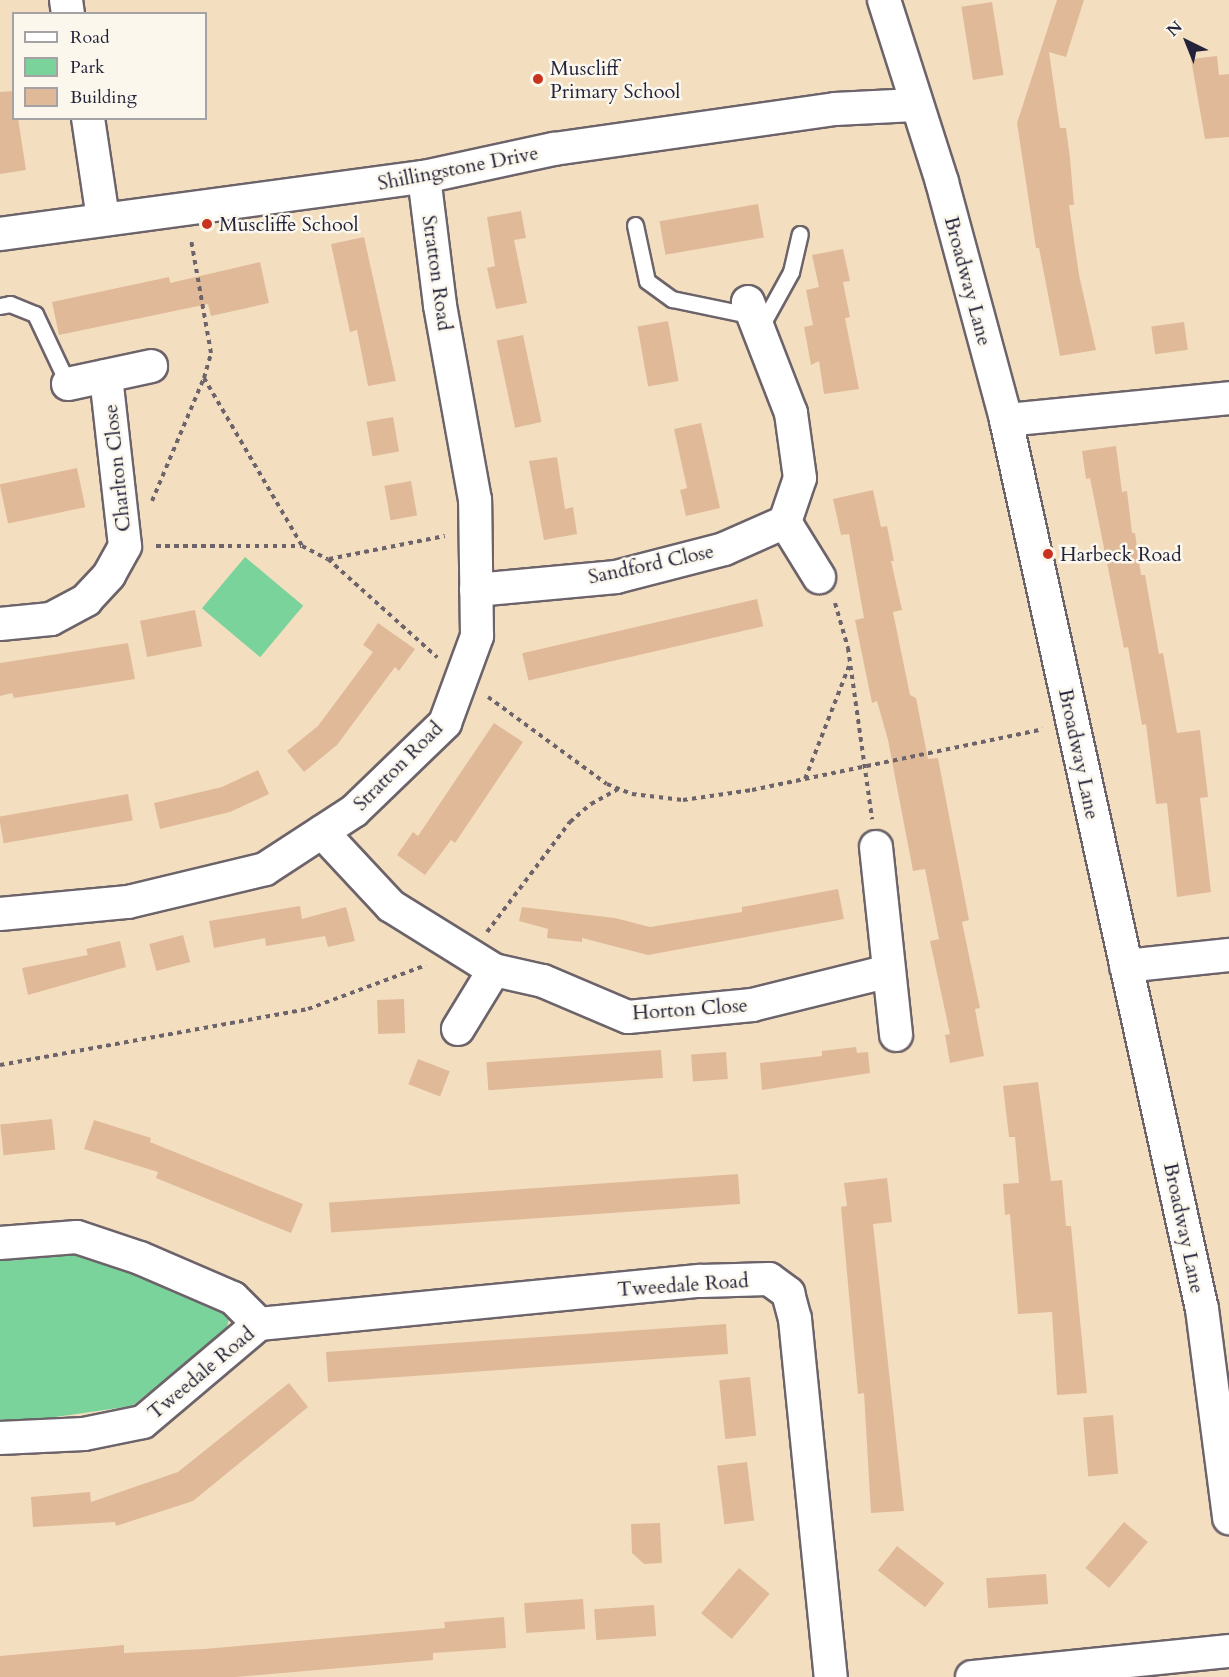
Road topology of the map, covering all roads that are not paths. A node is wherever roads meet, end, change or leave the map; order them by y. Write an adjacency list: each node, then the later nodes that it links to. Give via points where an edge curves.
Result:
1 (884, 0): 2 (street, Broadway Lane)
2 (915, 105): 4 (street, Shillingstone Drive, via 835,109 554,149); 15 (street, Broadway Lane, via 942,182)
3 (88, 120): 5 (street)
4 (424, 177): 5 (street, Shillingstone Drive); 18 (street, Stratton Road, via 440,304 475,500)
5 (103, 218): 7 (street, Shillingstone Drive)
6 (635, 225): 10 (lane, via 647,281 672,299)
7 (0, 234)
8 (800, 234): 10 (lane, via 791,272)
9 (0, 306): 13 (lane, via 10,304 35,314)
10 (754, 316): 16 (street, via 793,423 800,478)
11 (151, 366): 12 (street)
12 (106, 376): 13 (street); 19 (street, Charlton Close, via 130,546 86,600 51,619)
13 (68, 384)
14 (1229, 398): 15 (street)
15 (1006, 420): 25 (street, Broadway Lane)
16 (785, 522): 17 (street); 18 (street, Sandford Close, via 724,549 615,576)
17 (819, 577)
18 (476, 590): 20 (street, Stratton Road, via 477,636 445,723 354,811)
19 (0, 624)
20 (322, 832): 22 (street, Stratton Road, via 265,869 128,902); 24 (street, Horton Close, via 391,906)
21 (876, 847): 26 (street)
22 (0, 914)
23 (1229, 956): 25 (street)
24 (482, 963): 26 (street, Horton Close, via 543,981 628,1017 752,1005); 27 (street)
25 (1126, 966): 32 (street, Broadway Lane, via 1202,1309)
26 (889, 972): 28 (street)
27 (458, 1029)
28 (896, 1035)
29 (0, 1243): 30 (street, Tweedale Road, via 51,1238 88,1241 140,1258 233,1298)
30 (259, 1324): 31 (street, Tweedale Road, via 143,1422 84,1434); 34 (street, Tweedale Road, via 701,1281 769,1278 788,1293 795,1319)
31 (0, 1438)
32 (1229, 1518)
33 (1229, 1651): 35 (street)
34 (831, 1677)
35 (972, 1677)

